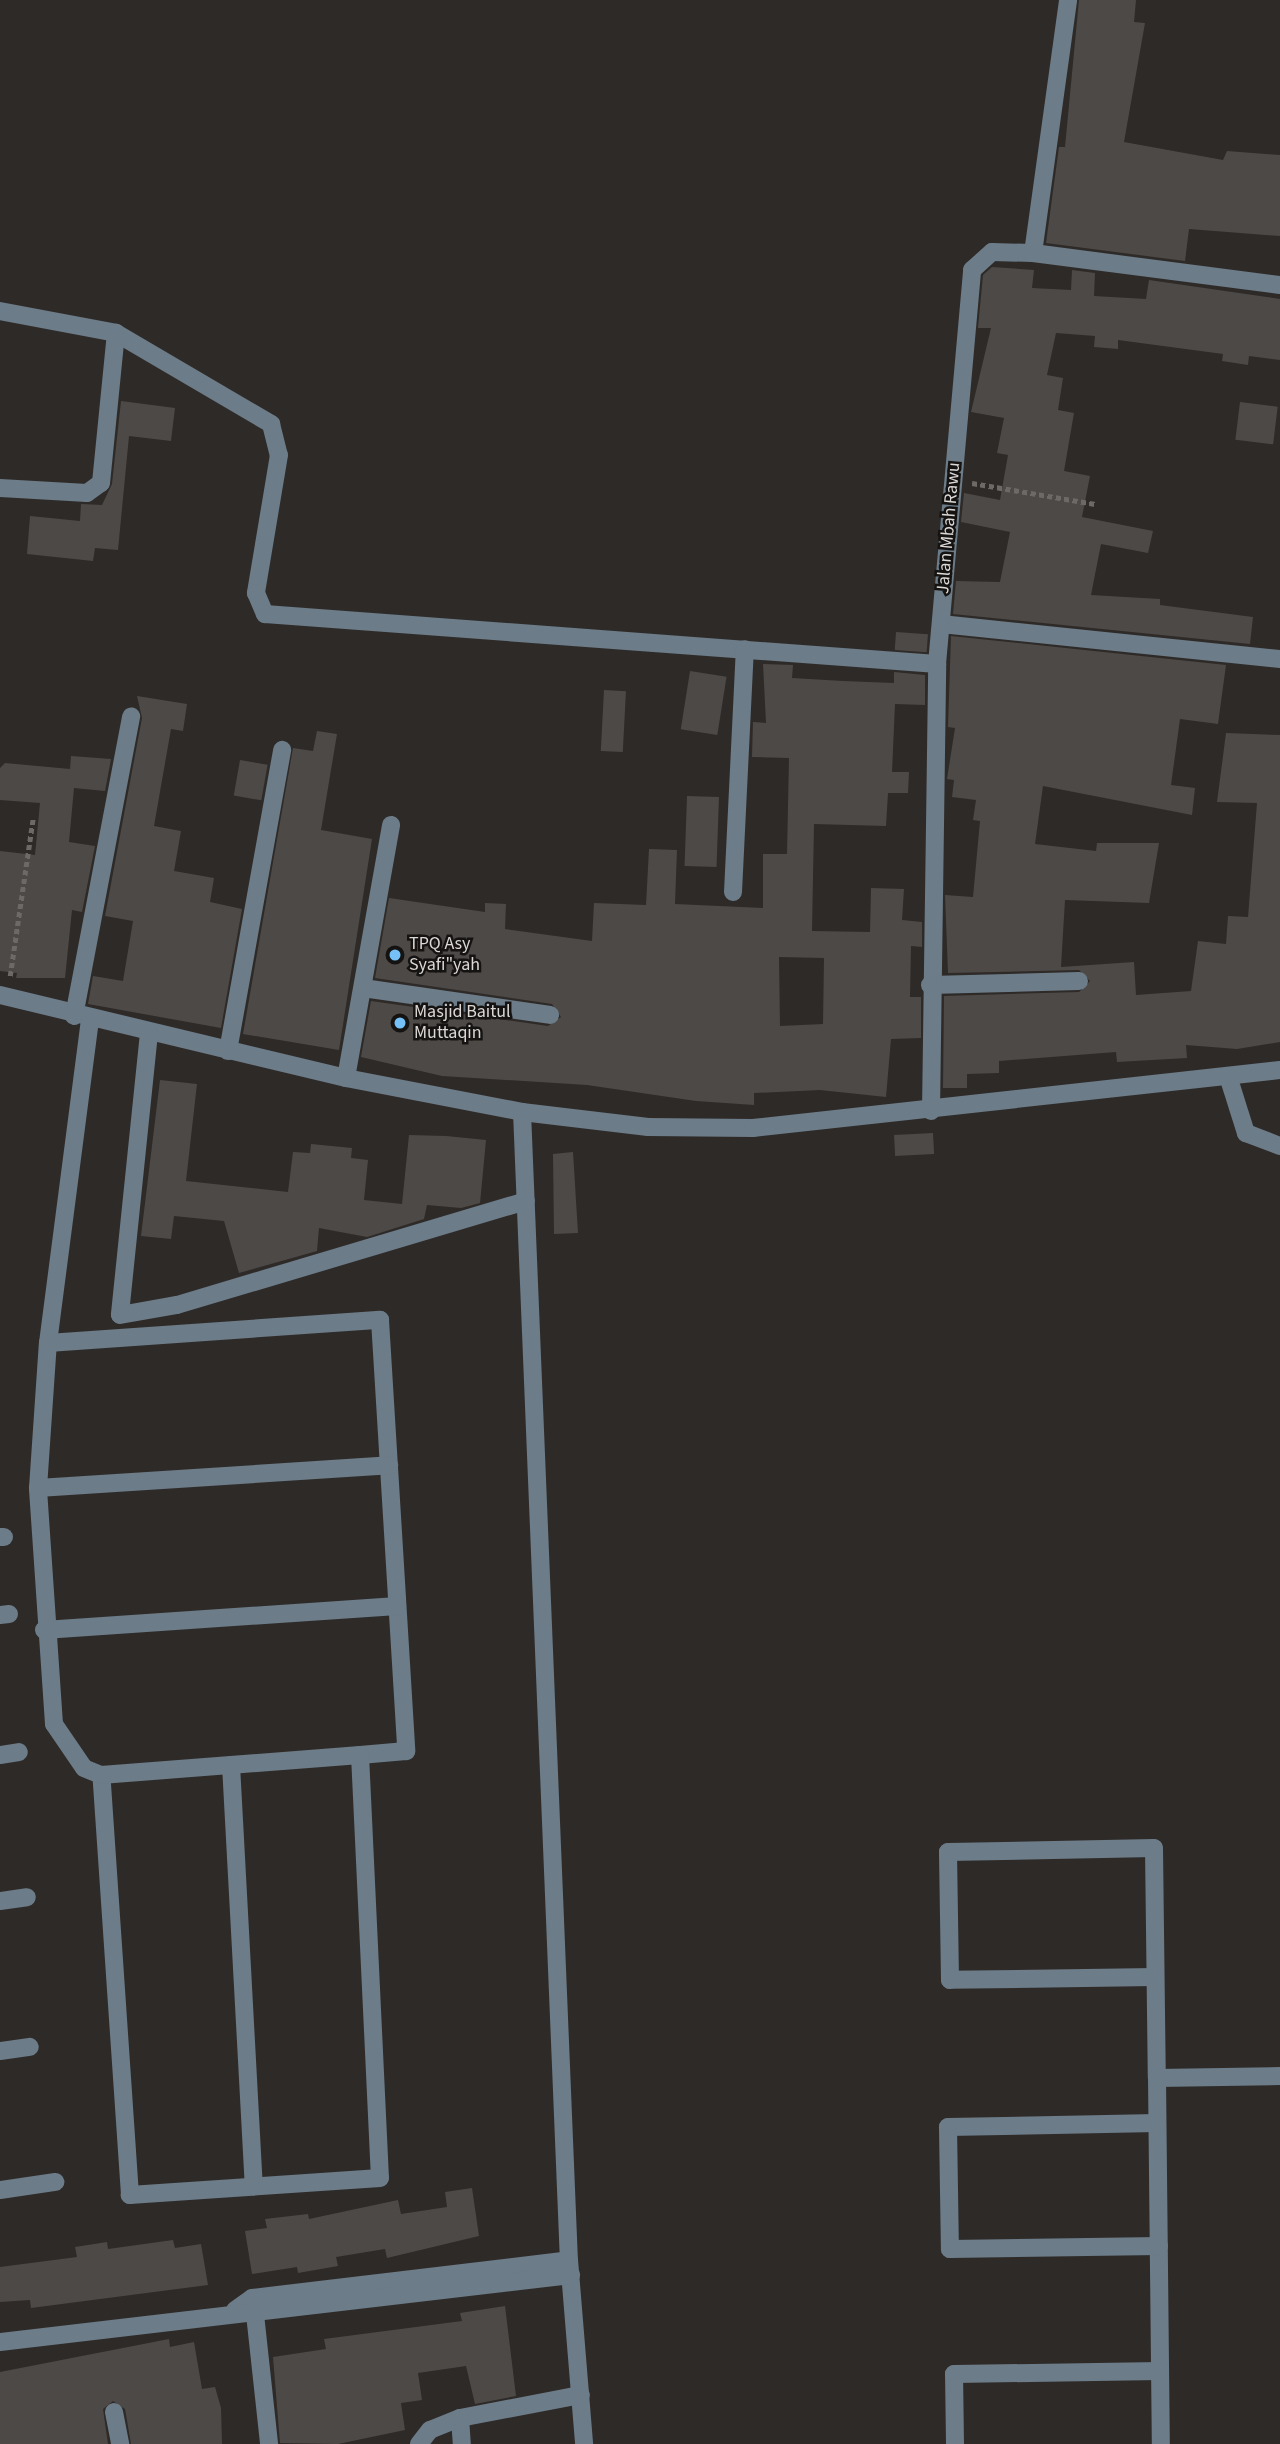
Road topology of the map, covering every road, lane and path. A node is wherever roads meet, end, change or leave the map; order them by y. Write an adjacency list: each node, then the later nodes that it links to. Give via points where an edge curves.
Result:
1 (1068, 0): 2 (street)
2 (1033, 253): 3 (street, Jalan Mbah Rawu); 6 (street, Jalan Mbah Rawu, via 992,252 972,270)
3 (1280, 285)
4 (0, 311): 5 (street)
5 (116, 339): 7 (street, via 102,483 87,493); 10 (street, via 271,424 279,455 256,593 265,614)
6 (954, 480): 8 (path); 9 (street, Jalan Mbah Rawu)
7 (0, 488)
8 (1095, 504)
9 (941, 624): 11 (street); 12 (street, Jalan Mbah Rawu)
10 (744, 657): 12 (street); 17 (street)
11 (1280, 659)
12 (937, 664): 19 (street, Jalan Mbah Rawu)
13 (131, 716): 23 (street)
14 (282, 750): 25 (street)
15 (33, 818): 21 (path)
16 (391, 825): 20 (street)
17 (733, 892)
18 (1079, 981): 19 (street)
19 (930, 985): 29 (street, Jalan Mbah Rawu)
20 (363, 988): 22 (street); 28 (street)
21 (3, 997): 23 (street)
22 (550, 1015)
23 (82, 1018): 24 (street); 33 (street)
24 (149, 1033): 25 (street); 32 (street, via 120,1314 177,1305)
25 (228, 1051): 28 (street)
26 (1280, 1070): 27 (street)
27 (1228, 1076): 29 (street); 31 (street, via 1246,1133)
28 (346, 1078): 30 (street)
29 (931, 1111): 30 (street, via 753,1128 648,1127)
30 (522, 1112): 32 (street)
31 (1280, 1146)
32 (526, 1201): 55 (street)
33 (48, 1343): 34 (street, via 380,1320); 35 (street)
34 (389, 1465): 35 (street); 36 (street)
35 (38, 1488): 37 (street)
36 (397, 1606): 37 (street); 40 (street, via 407,1751)
37 (44, 1630): 42 (street, via 54,1724 84,1768)
38 (19, 1752): 39 (street)
39 (0, 1755)
40 (360, 1755): 41 (street); 52 (street, via 380,2178)
41 (231, 1765): 42 (street); 52 (street)
42 (101, 1775): 52 (street, via 130,2195)
43 (27, 1897): 44 (street)
44 (0, 1901)
45 (1155, 1977): 45 (street, via 1154,1849 948,1852 950,1980); 49 (street)
46 (30, 2046): 47 (street)
47 (0, 2051)
48 (1280, 2076): 49 (street)
49 (1157, 2078): 50 (street)
50 (1157, 2123): 54 (street); 54 (street, via 948,2127 948,2140 950,2249)
51 (55, 2182): 53 (street)
52 (254, 2186)
53 (0, 2190)
54 (1159, 2246): 58 (street)
55 (570, 2268): 56 (street); 59 (street)
56 (254, 2307): 57 (street); 63 (street)
57 (0, 2342)
58 (1160, 2371): 67 (street, via 954,2374); 68 (street)
59 (581, 2395): 61 (street); 66 (street)
60 (114, 2412): 62 (street)
61 (460, 2418): 64 (street, via 430,2430); 65 (street)
62 (120, 2444)
63 (269, 2444)
64 (419, 2444)
65 (462, 2444)
66 (584, 2444)
67 (955, 2444)
68 (1161, 2444)

